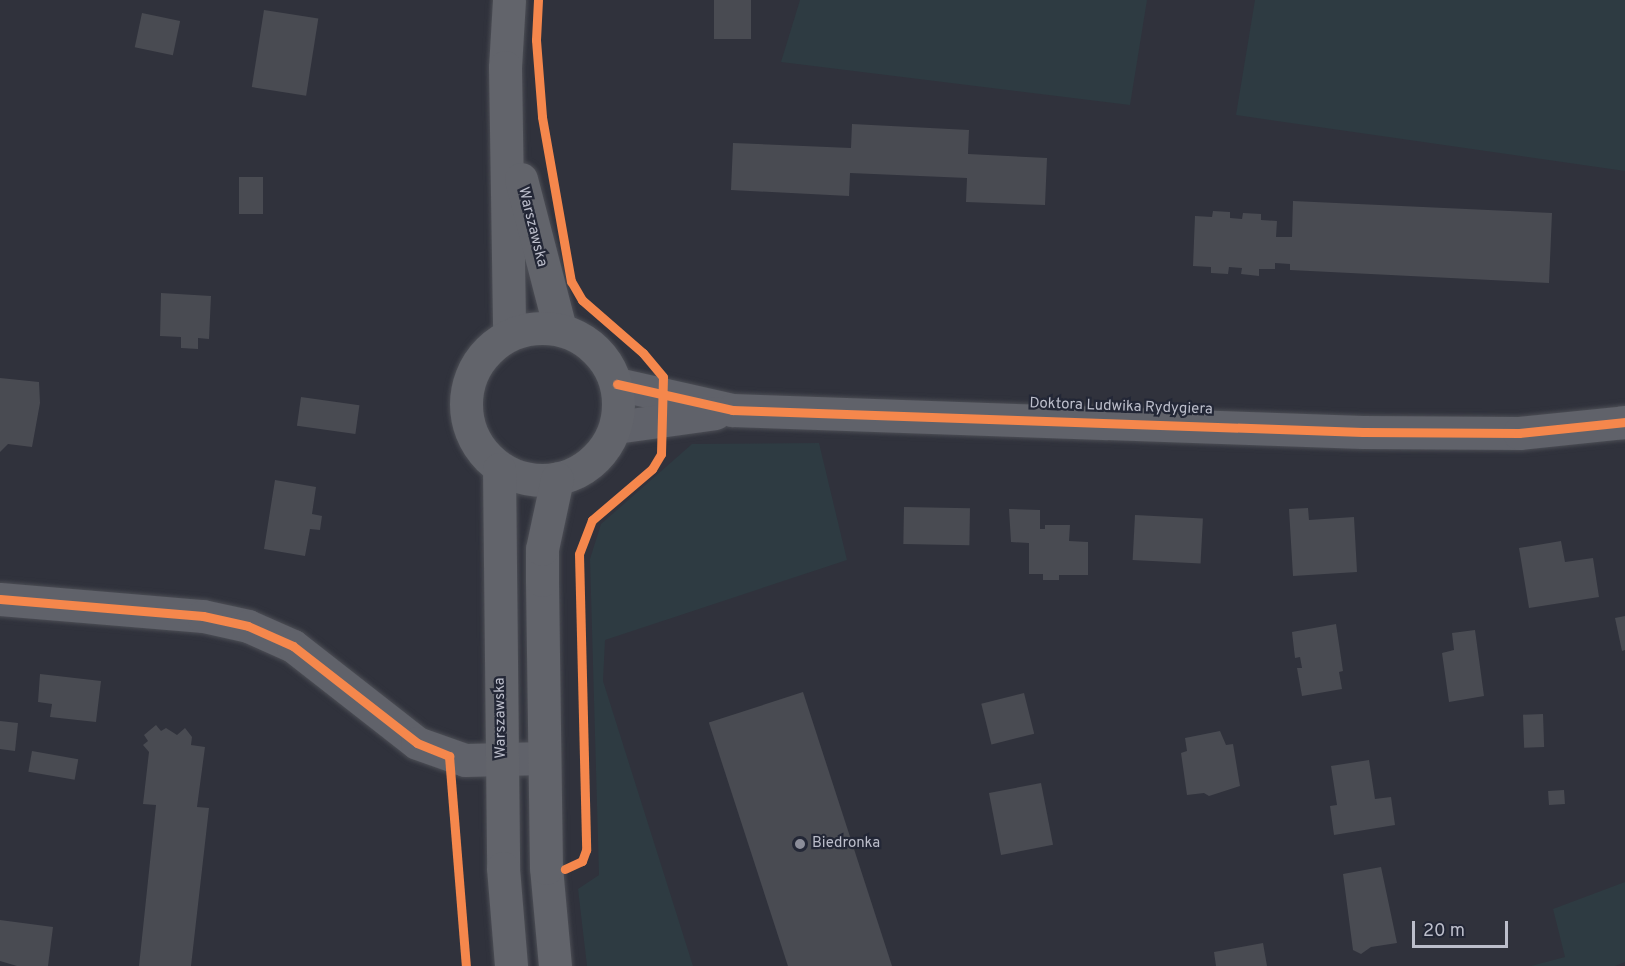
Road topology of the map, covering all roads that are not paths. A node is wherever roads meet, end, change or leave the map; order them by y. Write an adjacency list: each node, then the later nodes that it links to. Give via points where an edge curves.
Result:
1 (509, 0): 2 (main road, Warszawska)
2 (507, 125): 3 (main road, Warszawska); 4 (main road, Warszawska)
3 (560, 329): 4 (main road, via 528,328); 5 (main road, via 589,343 601,355)
4 (509, 334): 9 (main road, via 483,354 466,392 466,413 472,432)
5 (617, 384): 6 (street, Doktora Ludwika Rydygiera); 8 (main road)
6 (732, 410): 7 (street, Doktora Ludwika Rydygiera, via 1374,432 1520,433); 8 (street, Doktora Ludwika Rydygiera)
7 (1625, 422)
8 (616, 427): 10 (main road, via 609,443 595,458)
9 (499, 469): 10 (main road, via 523,477); 13 (main road, Warszawska)
10 (557, 479): 12 (main road, via 542,549)
11 (0, 599): 13 (street, via 203,616 248,626 293,646 417,743 449,756)
12 (544, 758): 13 (street); 15 (main road, via 546,868)
13 (502, 759): 14 (main road, Warszawska, via 503,868)
14 (511, 966)
15 (555, 966)

